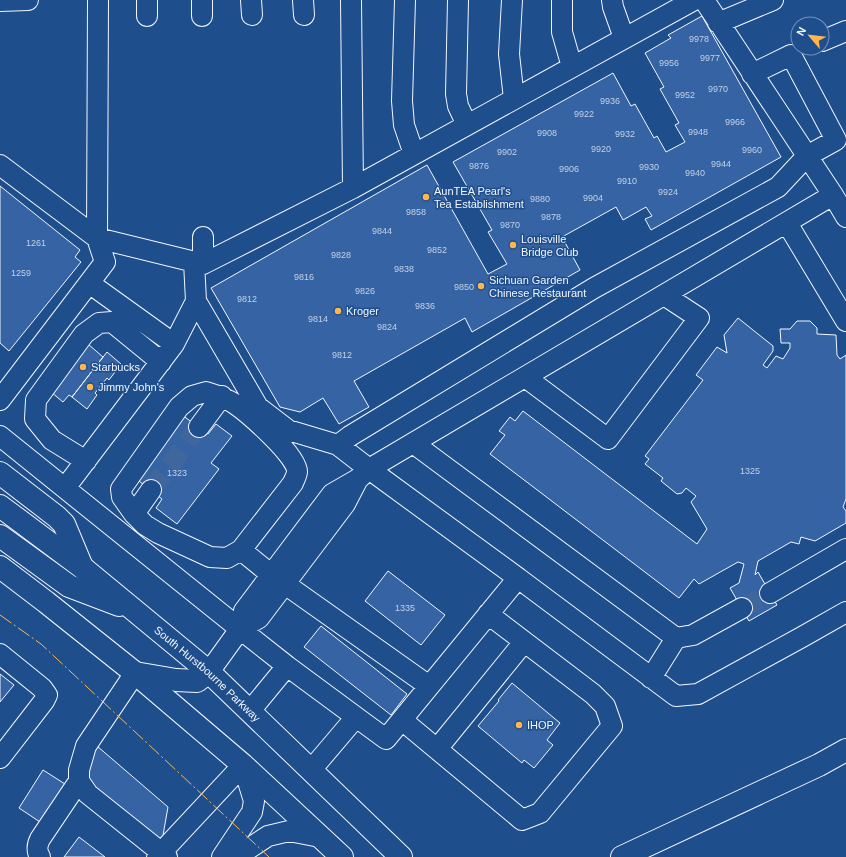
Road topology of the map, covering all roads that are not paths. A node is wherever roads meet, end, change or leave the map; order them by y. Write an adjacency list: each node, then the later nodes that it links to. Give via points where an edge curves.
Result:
1 (28, 0): 12 (street)
2 (98, 0): 31 (street)
3 (351, 0): 26 (street)
4 (405, 0): 23 (street, via 402,100 404,125)
5 (458, 0): 22 (street, via 456,94 458,106)
6 (512, 0): 21 (street, via 510,54)
7 (562, 0): 19 (street, via 562,32)
8 (612, 0): 15 (street)
9 (694, 0): 15 (street)
10 (704, 0): 13 (street)
11 (773, 0): 13 (street)
12 (0, 1)
13 (718, 23): 20 (street)
14 (846, 31): 16 (street)
15 (624, 38): 19 (street)
16 (830, 38)
17 (790, 56): 20 (street)
18 (801, 56): 24 (street, via 836,140)
19 (572, 67): 21 (street)
20 (752, 74): 24 (street)
21 (514, 99): 22 (street)
22 (467, 125): 23 (street)
23 (414, 154): 26 (street)
24 (807, 156): 27 (street); 45 (street, via 778,187 594,288)
25 (0, 165): 31 (street)
26 (353, 188): 32 (street, via 308,204 255,229)
27 (833, 195): 28 (street); 29 (street)
28 (846, 217)
29 (787, 223): 34 (street); 36 (street)
30 (203, 237): 32 (street)
31 (97, 238): 32 (street, via 149,242); 33 (street, via 105,262)
32 (198, 263): 35 (street)
33 (89, 283): 37 (street); 40 (street)
34 (664, 295): 39 (street); 39 (street, via 699,318 608,439)
35 (196, 301): 37 (street); 45 (street, via 258,407 288,430)
36 (846, 321)
37 (174, 344): 38 (street)
38 (161, 362): 46 (street); 46 (street, via 112,322 100,323 84,334 36,400 35,419 52,440)
39 (525, 377): 44 (street)
40 (2, 393)
41 (222, 396): 42 (street); 52 (street, via 206,392 192,396 179,407 121,489 122,497); 55 (street, via 235,404 282,445 295,462 297,472 293,483)
42 (199, 427)
43 (0, 436): 49 (street)
44 (413, 443): 48 (street); 68 (street)
45 (338, 445): 48 (street)
46 (86, 461): 49 (street)
47 (0, 473): 58 (main road, via 64,524)
48 (363, 474): 59 (street, via 332,494); 60 (street)
49 (65, 488): 61 (street)
50 (151, 490): 52 (street)
51 (0, 506): 58 (main road, South Hurstbourne Parkway)
52 (134, 514): 56 (street, via 158,533)
53 (0, 536): 65 (main road, via 69,586)
54 (846, 549): 62 (street)
55 (240, 550): 56 (street, via 226,558 210,557); 59 (street)
56 (197, 552): 61 (street)
57 (0, 567): 73 (main road)
58 (83, 568): 65 (main road, South Hurstbourne Parkway)
59 (275, 577): 67 (street, via 259,618); 75 (street)
60 (518, 578): 66 (street); 74 (street)
61 (180, 579): 67 (street)
62 (770, 593)
63 (742, 608): 68 (street, via 693,635)
64 (846, 612): 74 (street, via 698,694 676,696)
65 (138, 613): 72 (main road, South Hurstbourne Parkway)
66 (488, 614): 69 (street); 75 (street)
67 (240, 629): 71 (street); 72 (street)
68 (676, 638): 74 (street)
69 (524, 642): 79 (street); 79 (street, via 593,694 605,706 612,726 540,813 522,820)
70 (0, 654): 81 (street, via 47,695)
71 (287, 666): 76 (street); 77 (street)
72 (209, 672): 73 (main road, via 197,681); 76 (main road, South Hurstbourne Parkway)
73 (135, 673): 82 (main road); 84 (street, via 86,746 79,770)
74 (651, 678)
75 (429, 686): 78 (street)
76 (250, 711): 83 (main road, South Hurstbourne Parkway)
77 (356, 717): 78 (street, via 386,739); 83 (street)
78 (402, 720): 79 (street)
79 (437, 749)
80 (846, 750): 92 (main road)
81 (0, 758)
82 (243, 765): 85 (main road); 86 (street); 88 (street, via 254,801 252,812)
83 (311, 770): 91 (main road, South Hurstbourne Parkway)
84 (80, 781): 86 (street, via 88,794); 87 (street, via 40,839 37,846)
85 (320, 837): 89 (street, via 289,831 268,836); 90 (main road)
86 (162, 856)
87 (40, 857)
88 (222, 857)
89 (236, 857)
90 (342, 857)
91 (401, 857)
92 (622, 857)

